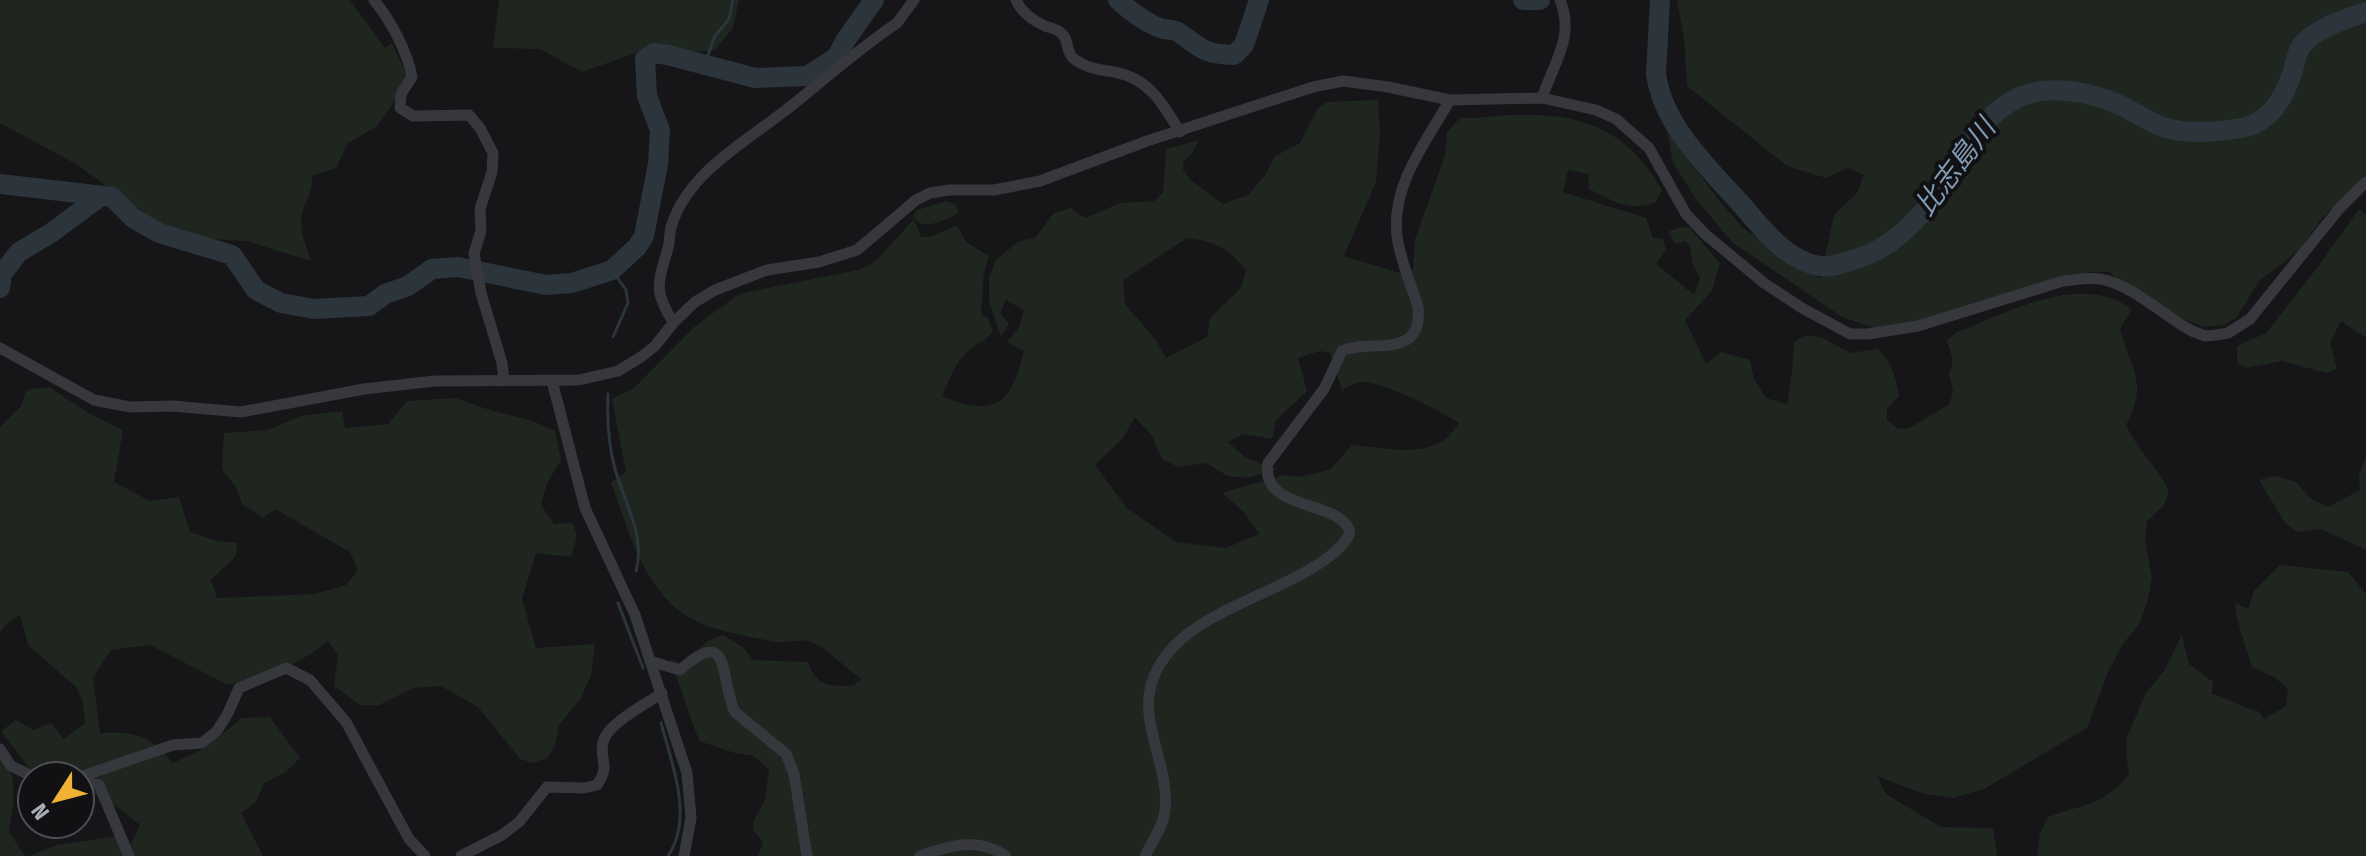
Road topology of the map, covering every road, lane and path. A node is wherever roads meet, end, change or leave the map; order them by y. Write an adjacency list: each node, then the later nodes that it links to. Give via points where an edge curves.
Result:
1 (374, 0): 11 (street, via 410,66 412,77 401,94 400,108 413,116 469,115 493,153 474,253)
2 (914, 0): 9 (street, via 897,23 698,180 671,226 657,284)
3 (1016, 0): 7 (street, via 1036,21 1061,32 1073,58 1096,70 1139,80 1156,93)
4 (1560, 0): 5 (street, via 1567,35)
5 (1542, 98): 6 (street); 8 (street, via 1616,119 1649,148 1686,214 1705,234 1764,283 1850,334 1918,326 2085,278 2118,285 2205,336 2228,333 2250,319)
6 (1450, 100): 7 (street, via 1343,81); 26 (street, via 1406,176 1397,208 1399,247 1418,307 1414,330 1389,347 1342,351 1324,389 1268,463 1271,485 1294,501 1338,517 1350,533 1333,554 1300,576 1192,630 1158,668 1148,699 1149,721 1165,812)
7 (1180, 132): 9 (street, via 1040,181 930,193 857,250 740,279 695,302)
8 (2366, 182)
9 (673, 322): 12 (street, via 655,346 618,371)
10 (0, 348): 11 (street, via 94,400 130,407 241,412 388,386)
11 (504, 381): 12 (street)
12 (552, 381): 13 (street, via 585,508 635,615)
13 (650, 661): 14 (street); 23 (street, via 680,670 709,651 721,660 735,712 786,754)
14 (662, 693): 21 (street, via 609,730 603,743 606,767 597,785 547,787 510,828); 22 (street, via 691,791)
15 (0, 749): 16 (street)
16 (16, 768)
17 (96, 774): 20 (street, via 173,745 202,743 217,731 239,688 286,668 310,680 346,722 409,839)
18 (96, 784): 19 (street)
19 (129, 856)
20 (425, 856)
21 (461, 856)
22 (684, 856)
23 (807, 856)
24 (920, 856): 25 (street, via 969,843 987,845)
25 (1006, 856)
26 (1145, 856)

